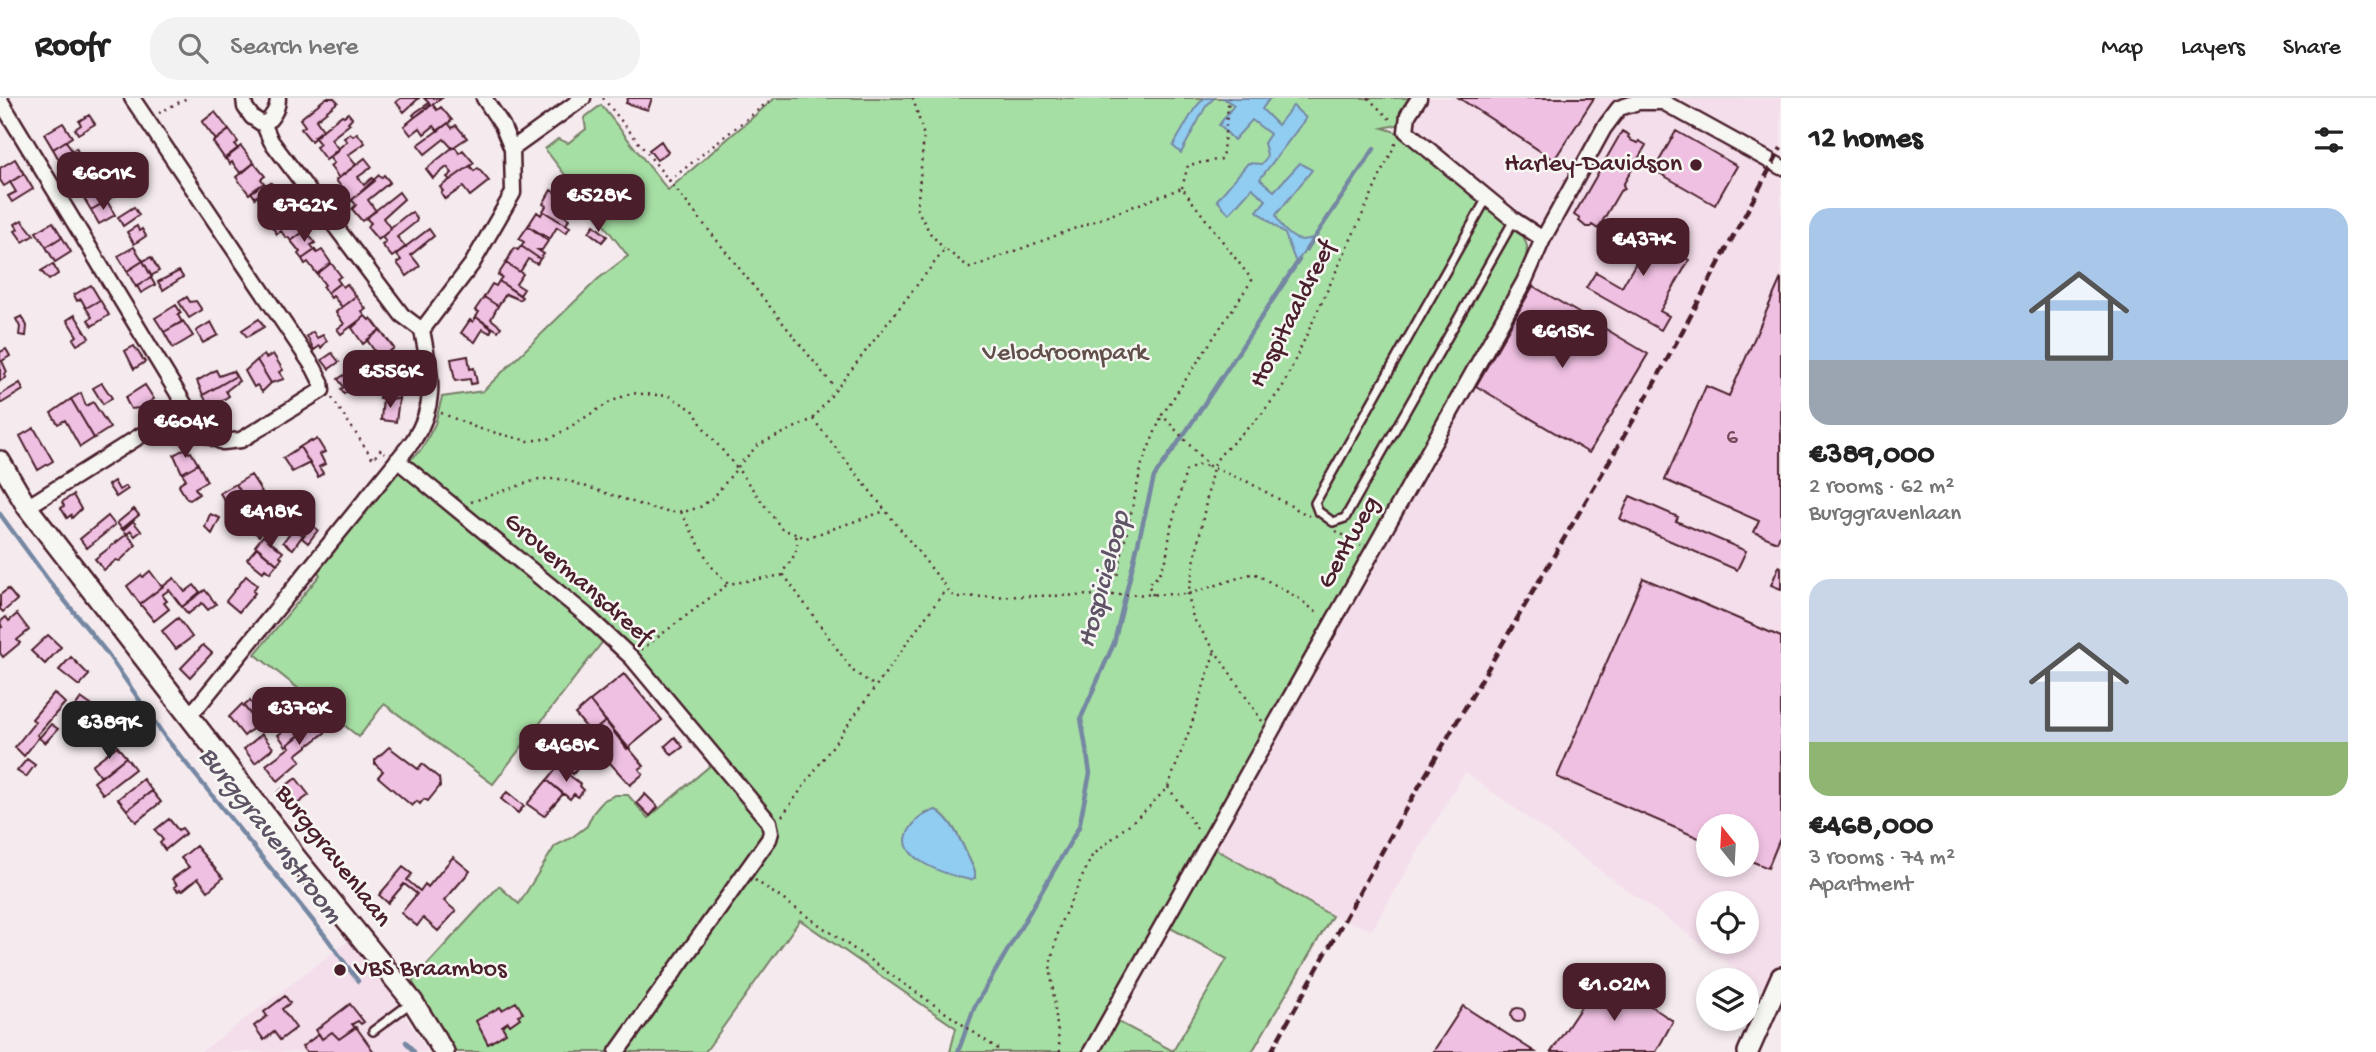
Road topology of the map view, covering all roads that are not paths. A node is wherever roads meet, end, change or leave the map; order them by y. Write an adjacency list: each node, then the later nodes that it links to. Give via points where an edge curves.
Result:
1 (132, 98): 15 (street, via 321,382 322,390 241,440 223,442 203,433)
2 (244, 98): 8 (street, via 249,113)
3 (278, 98): 8 (street, via 278,106)
4 (484, 98): 9 (street)
5 (583, 98): 9 (street)
6 (1419, 98): 11 (street, via 1408,116 1406,131)
7 (0, 100): 15 (street)
8 (264, 125): 14 (street, via 271,141 402,315)
9 (512, 149): 14 (street, via 513,193 472,264)
10 (1781, 167): 13 (street, Gentweg, via 1663,102 1638,102 1619,108 1605,128)
11 (1487, 198): 12 (street); 12 (lane, via 1315,503 1318,511 1334,522 1345,518)
12 (1514, 220): 13 (street)
13 (1543, 239): 25 (street, Gentweg, via 1524,282)
14 (422, 330): 16 (street, via 432,386 428,407 422,426)
15 (186, 407): 18 (street)
16 (397, 460): 19 (street); 24 (street, Grovermansdreef, via 632,657 768,822 769,839)
17 (0, 461): 18 (main road, Burggravenlaan)
18 (27, 507): 19 (main road, Burggravenlaan)
19 (188, 715): 21 (main road, Burggravenlaan)
20 (1781, 977): 26 (main road)
21 (413, 1002): 22 (lane); 23 (main road, Burggravenlaan)
22 (373, 1031)
23 (444, 1052)
24 (617, 1052)
25 (1091, 1052)
26 (1748, 1052)

